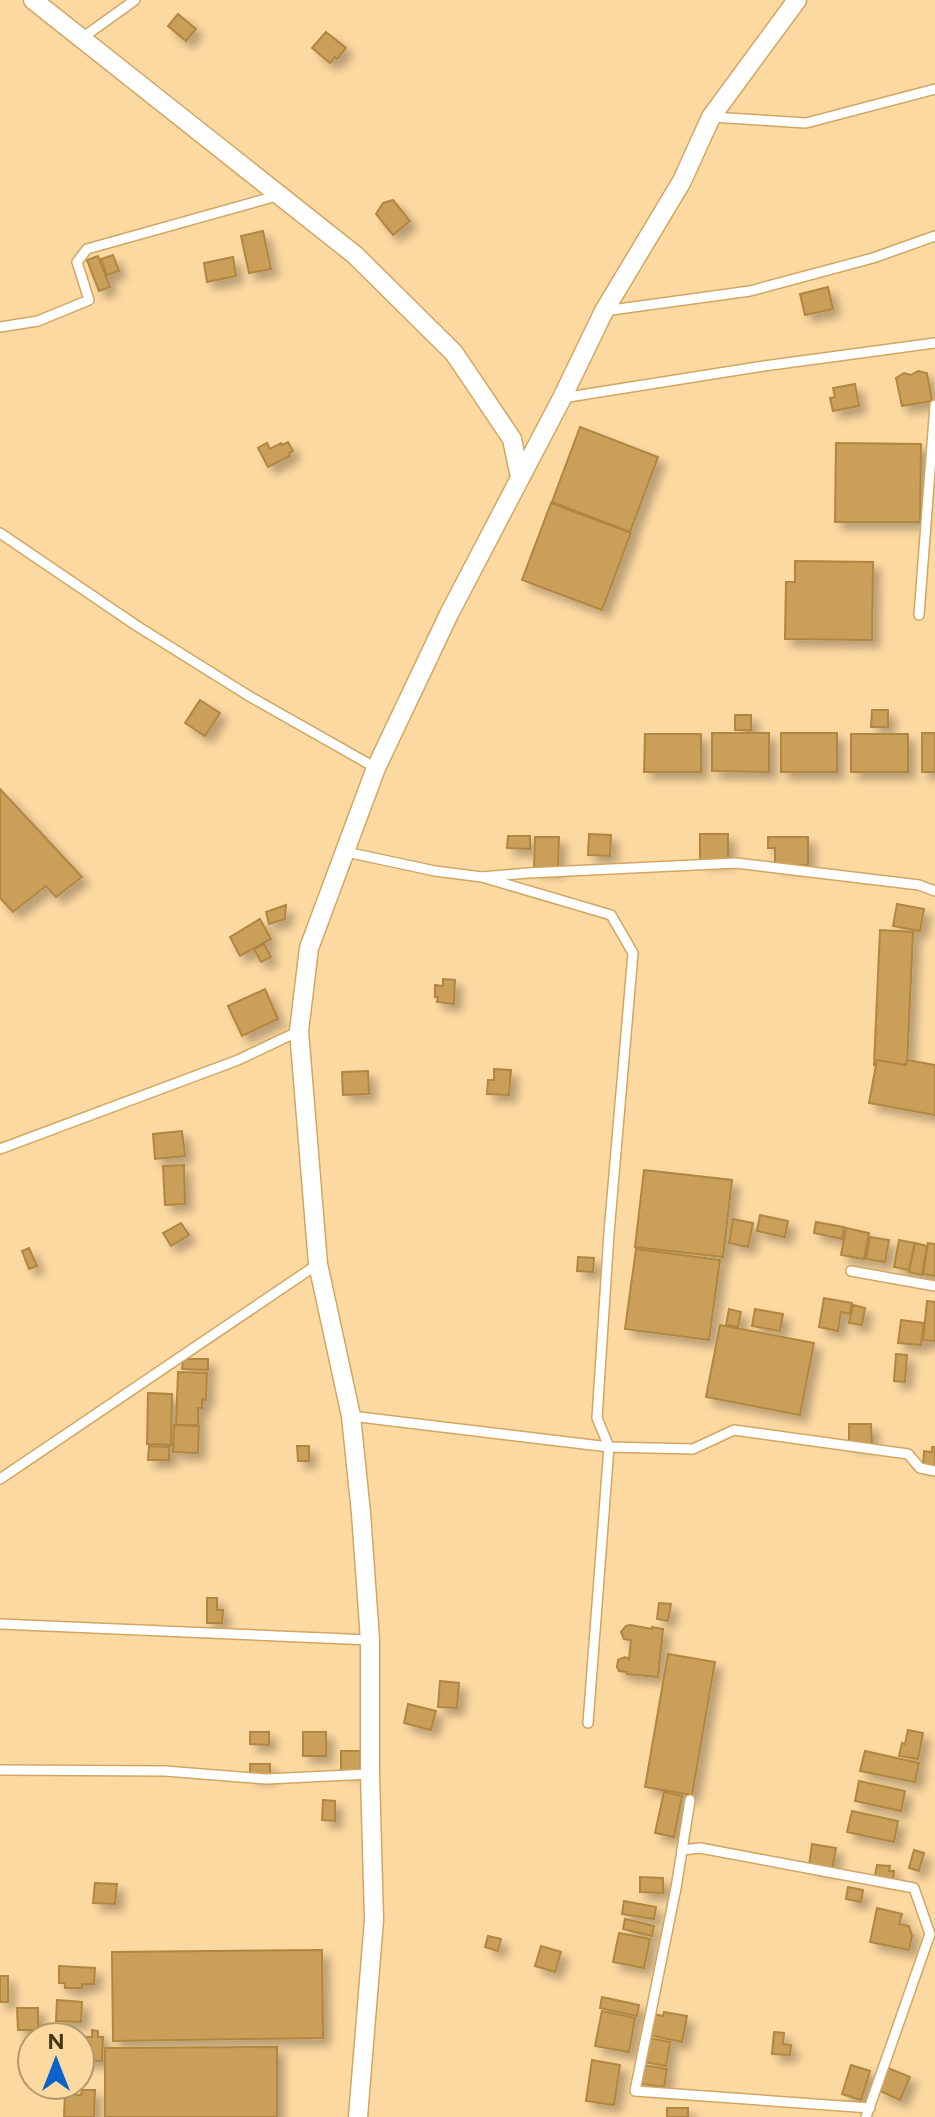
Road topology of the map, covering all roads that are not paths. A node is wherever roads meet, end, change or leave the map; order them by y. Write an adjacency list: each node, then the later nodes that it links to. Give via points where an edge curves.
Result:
1 (33, 0): 4 (street)
2 (135, 0): 4 (lane)
3 (797, 0): 6 (street)
4 (82, 38): 7 (street)
5 (935, 89): 6 (lane, via 806,123)
6 (711, 117): 9 (street, via 682,181)
7 (280, 195): 10 (lane, via 87,249 77,262 89,300 38,321); 14 (street, via 355,255 454,353 512,439)
8 (935, 236): 9 (lane, via 750,291)
9 (604, 311): 12 (street)
10 (0, 327)
11 (935, 343): 12 (lane)
12 (562, 398): 14 (street)
13 (935, 405): 16 (lane)
14 (520, 477): 17 (street)
15 (0, 533): 17 (lane, via 199,665)
16 (919, 615)
17 (376, 768): 18 (street)
18 (346, 852): 19 (lane); 21 (street, via 309,948)
19 (482, 877): 20 (lane, via 736,863); 27 (lane, via 611,915 633,953 597,1418)
20 (935, 891)
21 (299, 1031): 22 (lane, via 238,1060); 23 (street)
22 (0, 1149)
23 (318, 1264): 26 (street); 29 (lane)
24 (851, 1271): 25 (lane)
25 (935, 1286)
26 (351, 1416): 27 (lane); 31 (street)
27 (609, 1447): 28 (lane, via 693,1449 734,1430 908,1454 920,1468); 32 (lane)
28 (935, 1471)
29 (1, 1477)
30 (0, 1624): 31 (lane)
31 (370, 1640): 34 (street)
32 (588, 1723)
33 (0, 1770): 34 (lane, via 165,1771 266,1779)
34 (370, 1774): 38 (street, via 374,1920)
35 (690, 1800): 36 (lane)
36 (682, 1850): 37 (lane, via 700,1848 914,1888 930,1934); 37 (lane, via 635,2091)
37 (868, 2112)
38 (358, 2117)

